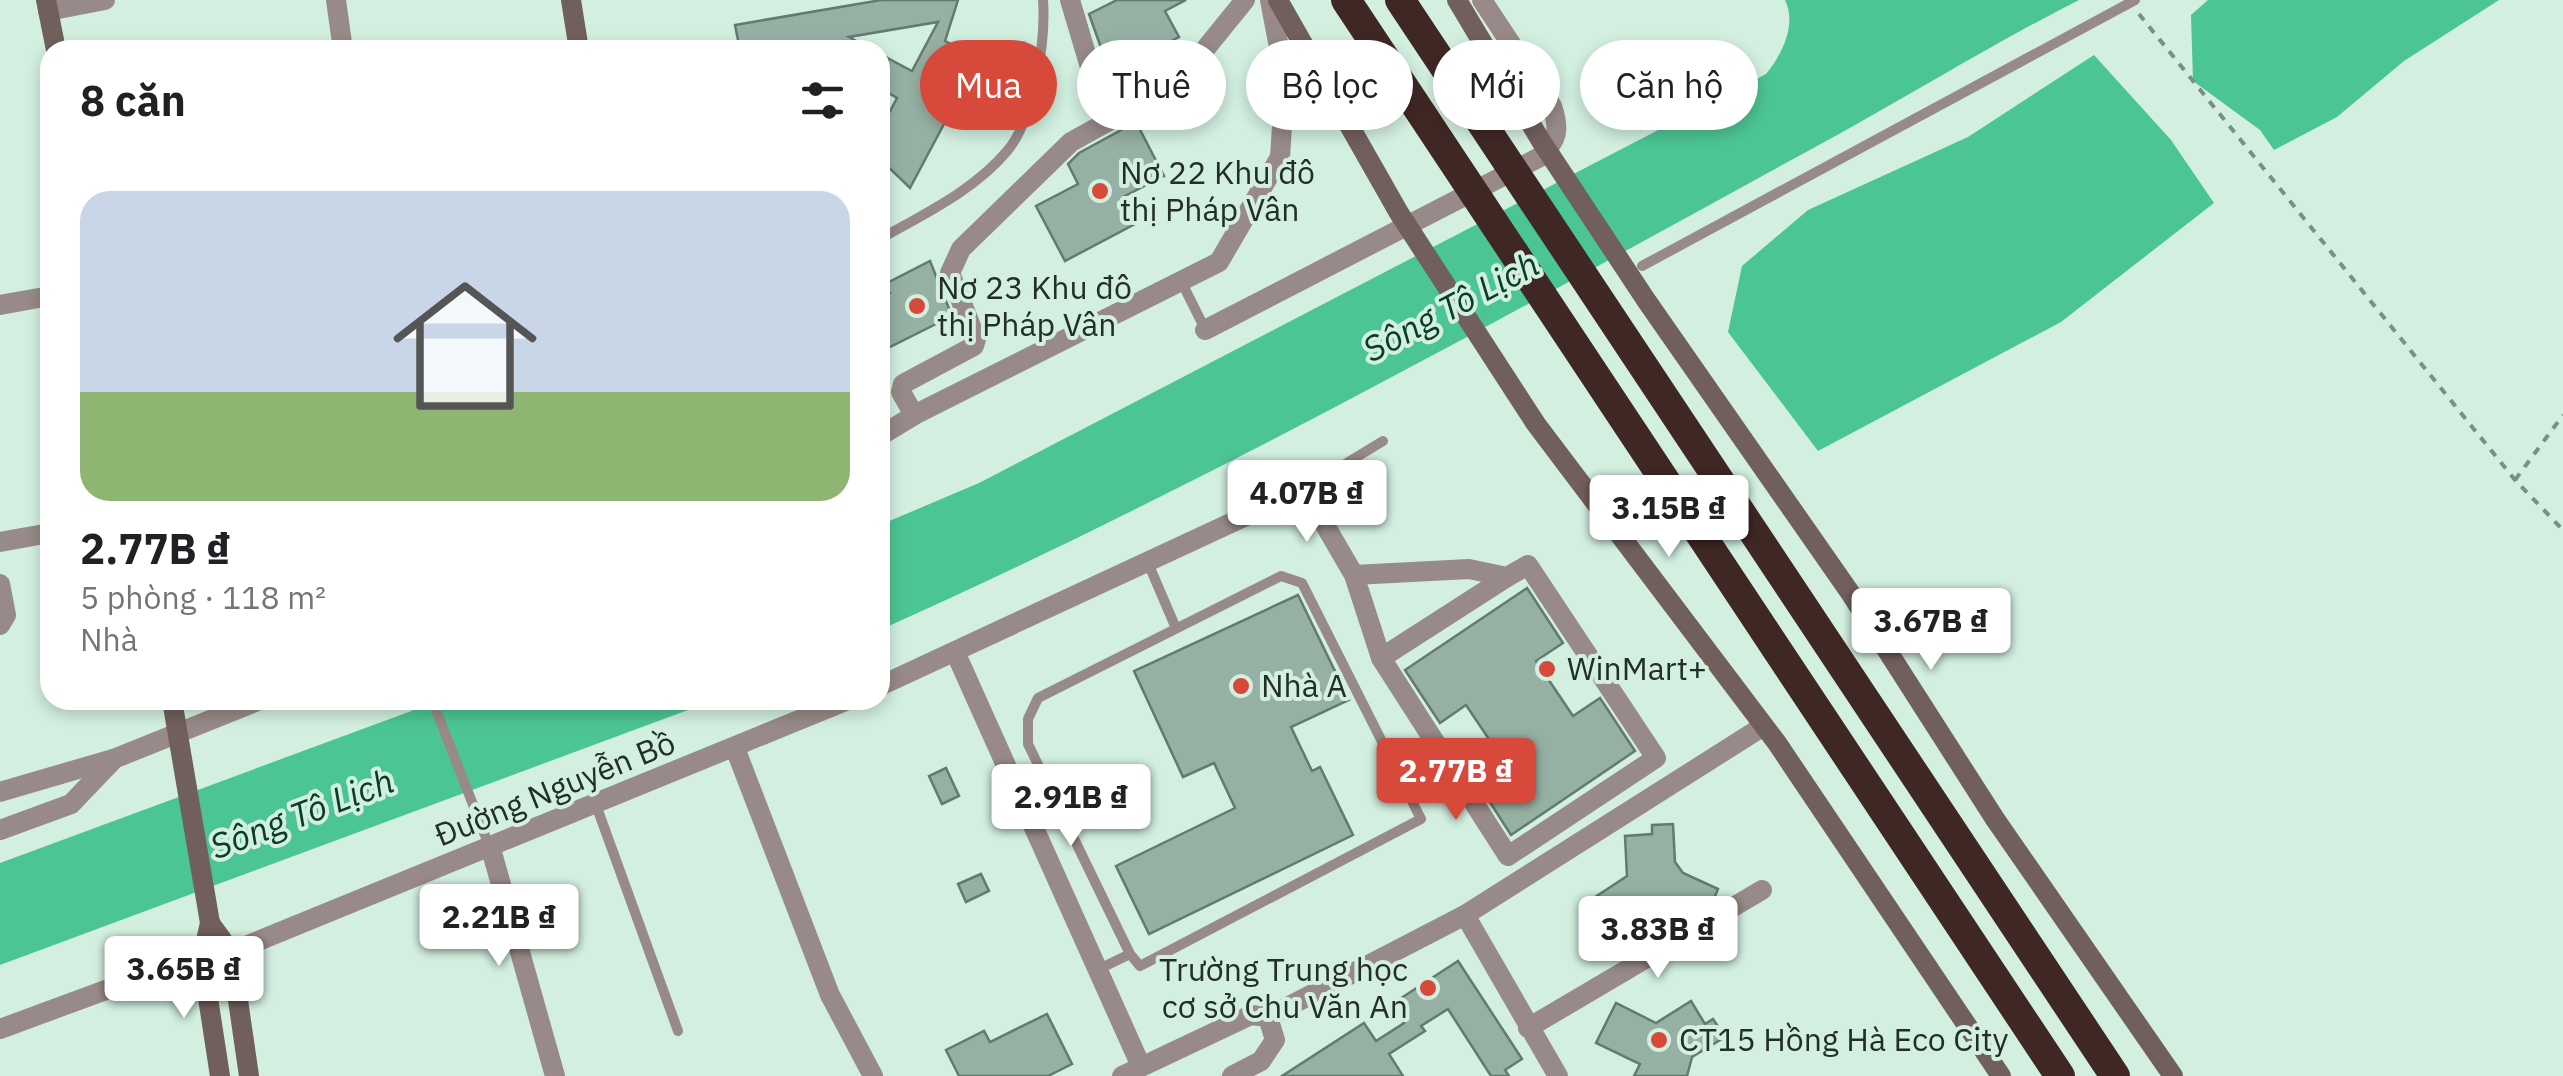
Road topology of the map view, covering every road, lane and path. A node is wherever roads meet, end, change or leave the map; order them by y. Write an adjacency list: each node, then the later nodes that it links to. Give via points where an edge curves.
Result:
1 (105, 0): 13 (street)
2 (336, 0): 15 (street)
3 (571, 0): 16 (street)
4 (1044, 0): 20 (lane, via 1045,30 1031,95 1010,148 966,189)
5 (1070, 0): 17 (street)
6 (1274, 0): 22 (street, via 1285,78 1280,157 1219,262); 48 (street, via 1399,212 1536,424)
7 (1346, 0): 75 (highway)
8 (1400, 0): 76 (highway)
9 (1457, 0): 77 (street, via 1646,300)
10 (1482, 0): 25 (street, via 1552,106 1556,142 1540,157)
11 (2132, 1): 21 (lane); 30 (path)
12 (1239, 2): 18 (street)
13 (48, 5): 14 (street)
14 (54, 40)
15 (341, 40)
16 (577, 40)
17 (1082, 40)
18 (1211, 40)
19 (1091, 130): 26 (street, via 1071,142 951,264 974,346 903,384)
20 (890, 234)
21 (1642, 266)
22 (1181, 280): 25 (lane); 26 (street)
23 (40, 298): 24 (street)
24 (0, 306)
25 (1205, 330)
26 (914, 415): 28 (street)
27 (2563, 415): 30 (path)
28 (890, 430)
29 (1383, 442): 31 (lane)
30 (2515, 480): 32 (path)
31 (1304, 489): 35 (street); 36 (street)
32 (2563, 530)
33 (40, 534): 34 (street)
34 (0, 542)
35 (1148, 563): 40 (lane); 41 (street)
36 (1354, 575): 37 (street, via 1469,569); 42 (street)
37 (1507, 577): 42 (street); 42 (street, via 1528,565 1656,758 1544,834 1508,856)
38 (0, 584): 39 (street, via 6,615)
39 (0, 625)
40 (1175, 626): 60 (lane, via 1038,698 1028,719 1028,744); 60 (lane, via 1281,576 1302,583 1421,819 1140,966)
41 (956, 654): 43 (street); 62 (street)
42 (1381, 658)
43 (890, 682)
44 (173, 710): 49 (street)
45 (236, 710): 49 (street)
46 (436, 710): 55 (lane)
47 (824, 710): 50 (street, Đường Nguyễn Bồ)
48 (1762, 727): 58 (street); 74 (street)
49 (177, 734): 51 (street); 57 (street)
50 (735, 748): 53 (street, Đường Nguyễn Bồ); 71 (street, via 830,996)
51 (116, 758): 52 (street); 54 (street, via 71,804)
52 (0, 792)
53 (596, 805): 55 (street, Đường Nguyễn Bồ); 66 (lane)
54 (0, 830)
55 (491, 849): 59 (street, Đường Nguyễn Bồ); 70 (street)
56 (1762, 890): 64 (street)
57 (209, 913): 59 (street); 61 (street)
58 (1465, 916): 63 (street); 64 (street)
59 (231, 952): 61 (street, Đường Nguyễn Bồ); 69 (street)
60 (1130, 954): 62 (lane)
61 (202, 959): 65 (street, Đường Nguyễn Bồ); 68 (street)
62 (1097, 970): 67 (street)
63 (1268, 1017): 67 (street, via 1250,1015); 72 (street, via 1275,1040 1261,1061)
64 (1528, 1028): 73 (street)
65 (0, 1029)
66 (678, 1032)
67 (1131, 1070)
68 (220, 1076)
69 (249, 1076)
70 (555, 1076)
71 (873, 1076)
72 (1232, 1076)
73 (1558, 1076)
74 (2000, 1076)
75 (2060, 1076)
76 (2115, 1076)
77 (2173, 1076)

